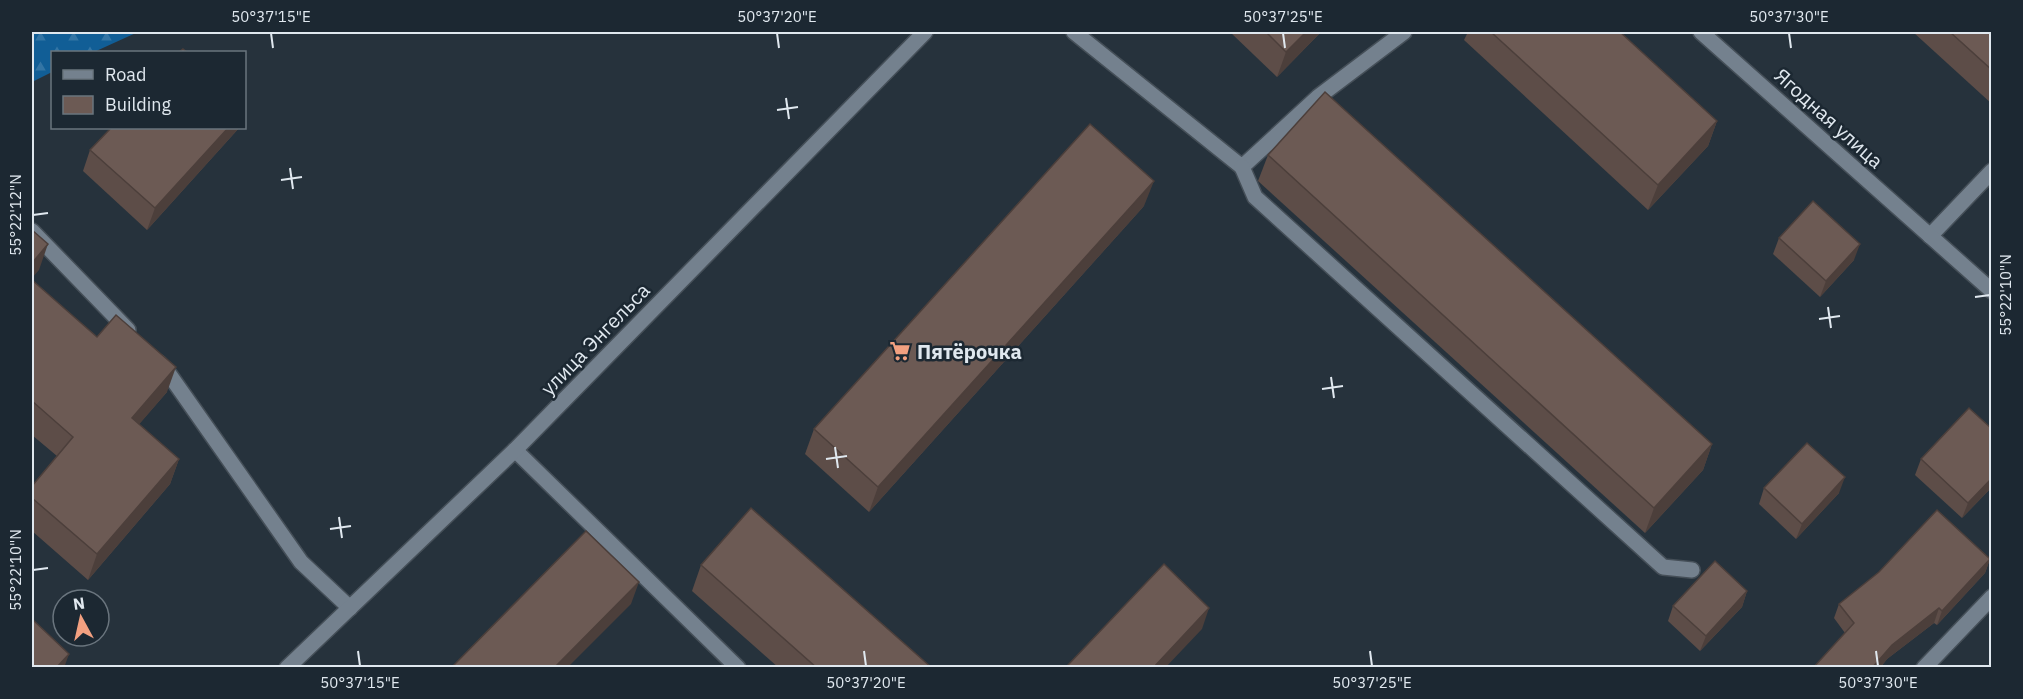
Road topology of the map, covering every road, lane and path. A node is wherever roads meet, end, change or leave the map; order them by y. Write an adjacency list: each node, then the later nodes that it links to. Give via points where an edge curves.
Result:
1 (925, 32): 10 (main road, улица Энгельса)
2 (1074, 32): 5 (main road)
3 (1404, 32): 5 (main road, via 1318,97)
4 (1701, 32): 8 (main road, Ягодная улица)
5 (1242, 167): 11 (main road, via 1255,197 1663,567)
6 (1992, 171): 8 (main road)
7 (32, 231): 13 (main road, via 169,374 302,562)
8 (1930, 236): 9 (main road, Ягодная улица)
9 (1992, 291)
10 (515, 450): 13 (main road, улица Энгельса); 15 (main road)
11 (1692, 570)
12 (1992, 597): 16 (main road)
13 (350, 608): 14 (main road, улица Энгельса)
14 (287, 668)
15 (738, 668)
16 (1924, 668)

